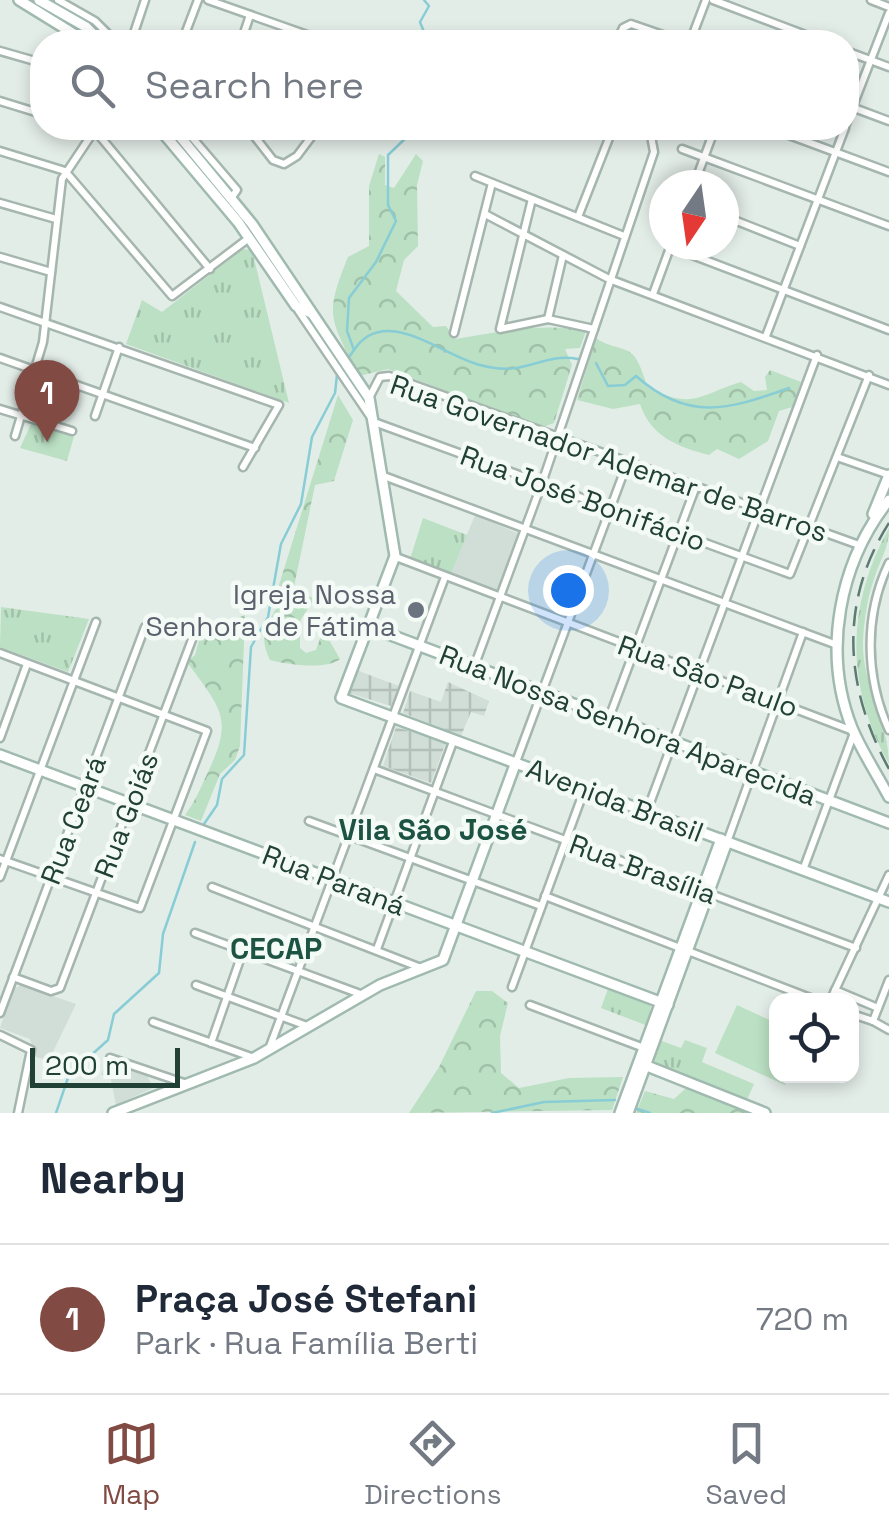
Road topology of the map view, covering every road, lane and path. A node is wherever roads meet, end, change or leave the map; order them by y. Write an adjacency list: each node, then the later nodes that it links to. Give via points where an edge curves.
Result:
1 (19, 0): 11 (street)
2 (39, 0): 12 (street)
3 (58, 0): 13 (street)
4 (145, 0): 14 (street)
5 (198, 0): 15 (street)
6 (208, 0): 10 (street)
7 (709, 0): 20 (street); 21 (street)
8 (871, 0): 9 (street)
9 (889, 10): 25 (street)
10 (250, 15): 16 (street); 17 (street)
11 (68, 30)
12 (90, 30)
13 (104, 30)
14 (136, 30)
15 (187, 30)
16 (245, 30)
17 (293, 30)
18 (623, 30): 19 (street, via 632,24)
19 (650, 30)
20 (693, 30)
21 (791, 30)
22 (0, 50): 24 (street)
23 (859, 56): 25 (street)
24 (30, 59)
25 (871, 60): 26 (street); 27 (street)
26 (889, 67)
27 (859, 86)
28 (0, 101): 30 (street)
29 (859, 109): 31 (street)
30 (30, 110)
31 (889, 121)
32 (83, 140): 49 (street)
33 (101, 140): 70 (street)
34 (169, 140): 64 (street)
35 (183, 140): 53 (street)
36 (197, 140): 53 (street, via 237,190)
37 (257, 140): 38 (street, via 284,164)
38 (308, 140)
39 (607, 140): 58 (street)
40 (653, 140): 63 (street)
41 (710, 140): 47 (street)
42 (803, 140): 46 (street)
43 (841, 140): 46 (street)
44 (682, 149): 47 (street)
45 (0, 152): 49 (street)
46 (836, 152): 50 (street); 55 (street)
47 (704, 157): 48 (street); 55 (street)
48 (699, 170)
49 (64, 171): 59 (street); 70 (street, via 172,296)
50 (889, 172)
51 (475, 176): 52 (street)
52 (492, 183): 54 (street); 57 (street)
53 (232, 197): 77 (street)
54 (532, 199): 58 (street); 62 (street)
55 (817, 200): 61 (street); 65 (street)
56 (0, 203): 59 (street)
57 (485, 214): 62 (street); 82 (street)
58 (578, 217): 63 (street)
59 (56, 218): 71 (street)
60 (739, 222): 65 (street)
61 (889, 226)
62 (523, 234): 66 (street); 79 (street, via 500,329)
63 (624, 236): 72 (street)
64 (249, 238): 70 (street); 76 (street)
65 (800, 246): 73 (street)
66 (563, 255): 72 (street); 79 (street)
67 (0, 257): 71 (street)
68 (666, 260): 74 (street)
69 (707, 260): 73 (street)
70 (210, 269)
71 (51, 272): 78 (street)
72 (610, 279): 74 (street); 80 (street)
73 (783, 290): 81 (street); 83 (street)
74 (653, 294): 83 (street)
75 (0, 306): 78 (street)
76 (296, 306): 77 (street); 88 (street)
77 (314, 314): 88 (street)
78 (46, 320): 84 (street); 87 (street)
79 (548, 320): 80 (street)
80 (594, 330): 100 (street)
81 (889, 330)
82 (454, 333)
83 (766, 336): 85 (street)
84 (119, 347): 92 (street); 101 (street, via 280,407)
85 (816, 355): 90 (street); 112 (street)
86 (0, 358): 87 (street)
87 (36, 368): 92 (street); 95 (street)
88 (348, 373): 93 (street); 97 (street)
89 (889, 374): 90 (street)
90 (872, 377): 91 (street); 102 (street)
91 (889, 385)
92 (103, 393): 96 (street); 101 (street)
93 (369, 398): 97 (street); 100 (street, Rua Governador Ademar de Barros, via 385,376)
94 (0, 408): 95 (street)
95 (23, 416): 98 (street); 99 (street)
96 (94, 416)
97 (374, 422): 105 (street); 107 (street, Rua José Bonifácio)
98 (72, 432)
99 (14, 436)
100 (558, 436): 103 (street, Rua Governador Ademar de Barros); 107 (street)
101 (256, 448): 104 (street)
102 (837, 457): 106 (street); 114 (street)
103 (628, 461): 108 (street, Rua Governador Ademar de Barros); 111 (street)
104 (243, 466)
105 (381, 475): 115 (street); 120 (street)
106 (889, 475): 116 (street)
107 (542, 484): 111 (street, Rua José Bonifácio); 115 (street)
108 (696, 486): 112 (street, Rua Governador Ademar de Barros); 117 (street)
109 (889, 491): 113 (street)
110 (889, 500): 113 (street)
111 (610, 508): 117 (street, Rua José Bonifácio); 119 (street)
112 (760, 509): 114 (street, Rua Governador Ademar de Barros); 121 (street)
113 (881, 510): 116 (street)
114 (810, 528): 118 (street, Rua Governador Ademar de Barros); 121 (street, Rua José Bonifácio, via 792,574)
115 (526, 529): 119 (street); 125 (street)
116 (866, 531): 118 (street)
117 (678, 533): 121 (street, Rua José Bonifácio); 124 (street)
118 (859, 545): 133 (street)
119 (593, 554): 124 (street); 128 (street)
120 (395, 556): 123 (street, Rua São Paulo); 129 (street)
121 (742, 556): 126 (street)
122 (889, 563): 147 (street, via 875,602 870,647)
123 (445, 578): 125 (street, Rua São Paulo); 134 (street)
124 (661, 580): 126 (street); 135 (street)
125 (499, 598): 128 (street, Rua São Paulo); 138 (street)
126 (725, 603): 131 (street); 139 (street)
127 (96, 622): 140 (street)
128 (568, 624): 135 (street, Rua São Paulo); 141 (street)
129 (367, 626): 134 (street, Rua Nossa Senhora Aparecida); 145 (street, Avenida Brasil, via 341,698)
130 (145, 627): 142 (street, Rua Ceará)
131 (803, 632): 133 (street); 143 (street)
132 (193, 636): 144 (street, Rua Goiás)
133 (837, 645): 148 (street)
134 (420, 646): 138 (street, Rua Nossa Senhora Aparecida); 145 (street)
135 (635, 649): 139 (street, Rua São Paulo); 146 (street)
136 (0, 653): 137 (street)
137 (28, 664): 140 (street); 149 (street)
138 (474, 667): 141 (street, Rua Nossa Senhora Aparecida)
139 (699, 673): 143 (street, Rua São Paulo); 151 (street)
140 (74, 681): 142 (street); 155 (street)
141 (542, 693): 146 (street, Rua Nossa Senhora Aparecida); 153 (street)
142 (119, 698): 144 (street); 157 (street, Rua Ceará)
143 (777, 702): 148 (street, Rua São Paulo); 156 (street)
144 (164, 715): 162 (street, Rua Goiás); 165 (street, via 207,731)
145 (393, 717): 150 (street, Avenida Brasil); 154 (street)
146 (609, 718): 151 (street, Rua Nossa Senhora Aparecida)
147 (889, 730)
148 (854, 732): 160 (street); 161 (street)
149 (0, 738)
150 (454, 740): 153 (street, Avenida Brasil); 159 (street)
151 (673, 742): 156 (street, Rua Nossa Senhora Aparecida); 163 (street)
152 (0, 755): 155 (street, Rua Paraná)
153 (516, 762): 158 (street, Avenida Brasil); 164 (street)
154 (374, 769): 159 (street, Rua Brasília); 168 (street)
155 (40, 770): 157 (street, Rua Paraná); 172 (street)
156 (750, 771): 161 (street, Rua Nossa Senhora Aparecida); 169 (street)
157 (85, 787): 162 (street, Rua Paraná); 176 (street, Rua Ceará)
158 (585, 788): 163 (street, Avenida Brasil); 170 (street)
159 (435, 792): 164 (street, Rua Brasília); 171 (street)
160 (889, 797)
161 (829, 800): 167 (street, Rua Nossa Senhora Aparecida); 173 (street)
162 (130, 804): 165 (street, Rua Paraná); 181 (street, Rua Goiás)
163 (647, 812): 169 (street, Avenida Brasil)
164 (497, 814): 170 (street, Rua Brasília); 178 (street)
165 (174, 820): 177 (street, Rua Paraná); 181 (street, via 140,908)
166 (309, 821): 168 (street)
167 (888, 822)
168 (349, 836): 171 (street); 177 (street)
169 (725, 838): 173 (street, Avenida Brasil); 180 (street)
170 (566, 840): 180 (street, Rua Brasília); 182 (street)
171 (410, 858): 178 (street); 184 (street)
172 (3, 860): 175 (street); 176 (street)
173 (802, 870): 183 (street, Avenida Brasil)
174 (889, 875): 183 (street)
175 (0, 878)
176 (51, 878): 181 (street); 196 (street, Rua Ceará)
177 (332, 880): 184 (street, Rua Paraná); 186 (street)
178 (472, 881): 185 (street); 187 (street)
179 (212, 887): 186 (street)
180 (705, 892): 189 (street); 190 (street, Rua Brasília)
181 (96, 894): 196 (street, Rua Goiás, via 56,991)
182 (546, 896): 185 (street); 189 (street)
183 (884, 900): 190 (street)
184 (394, 902): 187 (street, Rua Paraná); 191 (street)
185 (542, 906): 193 (street)
186 (315, 926): 191 (street); 195 (street)
187 (456, 926): 193 (street, Rua Paraná); 194 (street, via 442,960)
188 (195, 933): 192 (street)
189 (686, 947): 201 (street); 205 (street)
190 (856, 948): 200 (street)
191 (377, 949): 194 (street)
192 (243, 951): 195 (street); 204 (street)
193 (525, 952): 199 (street); 205 (street, Rua Paraná)
194 (422, 968): 203 (street)
195 (298, 971): 203 (street); 210 (street)
196 (13, 977): 208 (street, Rua Ceará)
197 (889, 980): 207 (street)
198 (196, 985): 204 (street)
199 (512, 987)
200 (835, 990): 202 (street); 207 (street)
201 (801, 993)
202 (834, 993)
203 (363, 995): 213 (street)
204 (227, 997): 210 (street); 216 (street)
205 (664, 1004): 218 (street)
206 (530, 1005): 218 (street)
207 (878, 1008): 211 (street)
208 (0, 1012)
209 (859, 1016): 211 (street)
210 (282, 1017): 213 (street); 217 (street)
211 (873, 1021): 214 (street)
212 (153, 1022): 216 (street)
213 (311, 1028): 217 (street)
214 (889, 1030)
215 (0, 1035): 222 (street, via 31,1050)
216 (211, 1042): 220 (street)
217 (269, 1050): 220 (street)
218 (645, 1057): 224 (street); 225 (street); 226 (street)
219 (110, 1058): 221 (street)
220 (254, 1058): 221 (street)
221 (186, 1084): 223 (street)
222 (18, 1113)
223 (113, 1113)
224 (620, 1113)
225 (628, 1113)
226 (765, 1113)

